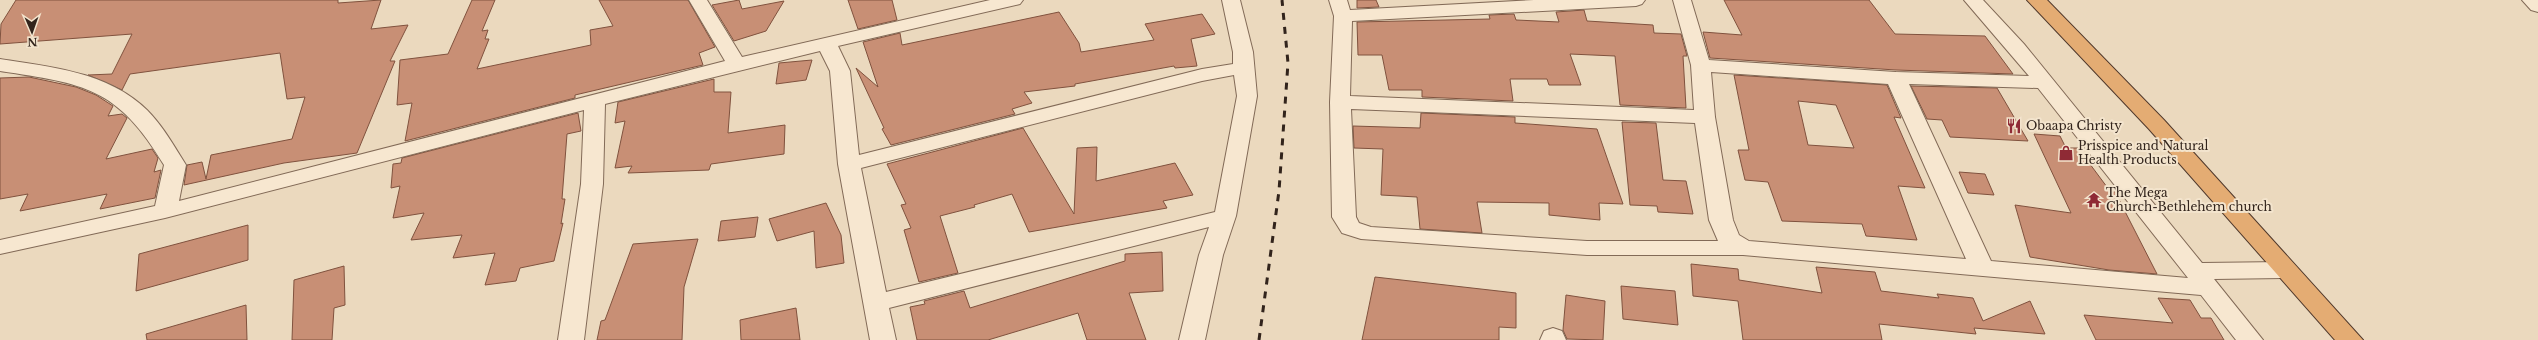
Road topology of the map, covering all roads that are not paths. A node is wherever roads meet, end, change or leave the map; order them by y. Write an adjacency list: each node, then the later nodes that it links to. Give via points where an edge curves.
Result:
1 (698, 0): 13 (street)
2 (1014, 0): 9 (street)
3 (1231, 0): 16 (street, via 1243,52)
4 (1636, 0): 11 (street)
5 (1682, 0): 15 (street)
6 (1973, 0): 18 (street, via 2017,48)
7 (2036, 0): 28 (highway, via 2132,96)
8 (2530, 0): 10 (street)
9 (986, 3): 12 (street)
10 (2538, 6)
11 (1340, 8): 20 (street)
12 (828, 44): 13 (street); 22 (street, via 840,71)
13 (737, 64): 19 (street)
14 (0, 65): 23 (street, via 80,78 122,96 143,115 160,136 175,164)
15 (1701, 65): 17 (street); 21 (street)
16 (1243, 68): 22 (street, via 1202,75); 24 (street, via 1247,96)
17 (1896, 78): 18 (street); 27 (street)
18 (2043, 82): 29 (street)
19 (595, 101): 23 (street); 31 (street, via 592,184)
20 (1340, 102): 21 (street); 26 (street, via 1344,217 1350,228 1369,234 1586,248)
21 (1705, 117): 26 (street, via 1721,220 1729,239)
22 (849, 164): 30 (street)
23 (164, 211): 25 (street)
24 (1225, 216): 30 (street); 33 (street, via 1211,255)
25 (0, 246)
26 (1743, 248): 27 (street)
27 (1982, 269): 29 (street)
28 (2284, 270): 29 (street); 35 (highway)
29 (2202, 279): 34 (street)
30 (876, 303): 32 (street)
31 (571, 340)
32 (883, 340)
33 (1192, 340)
34 (2250, 340)
35 (2350, 340)

